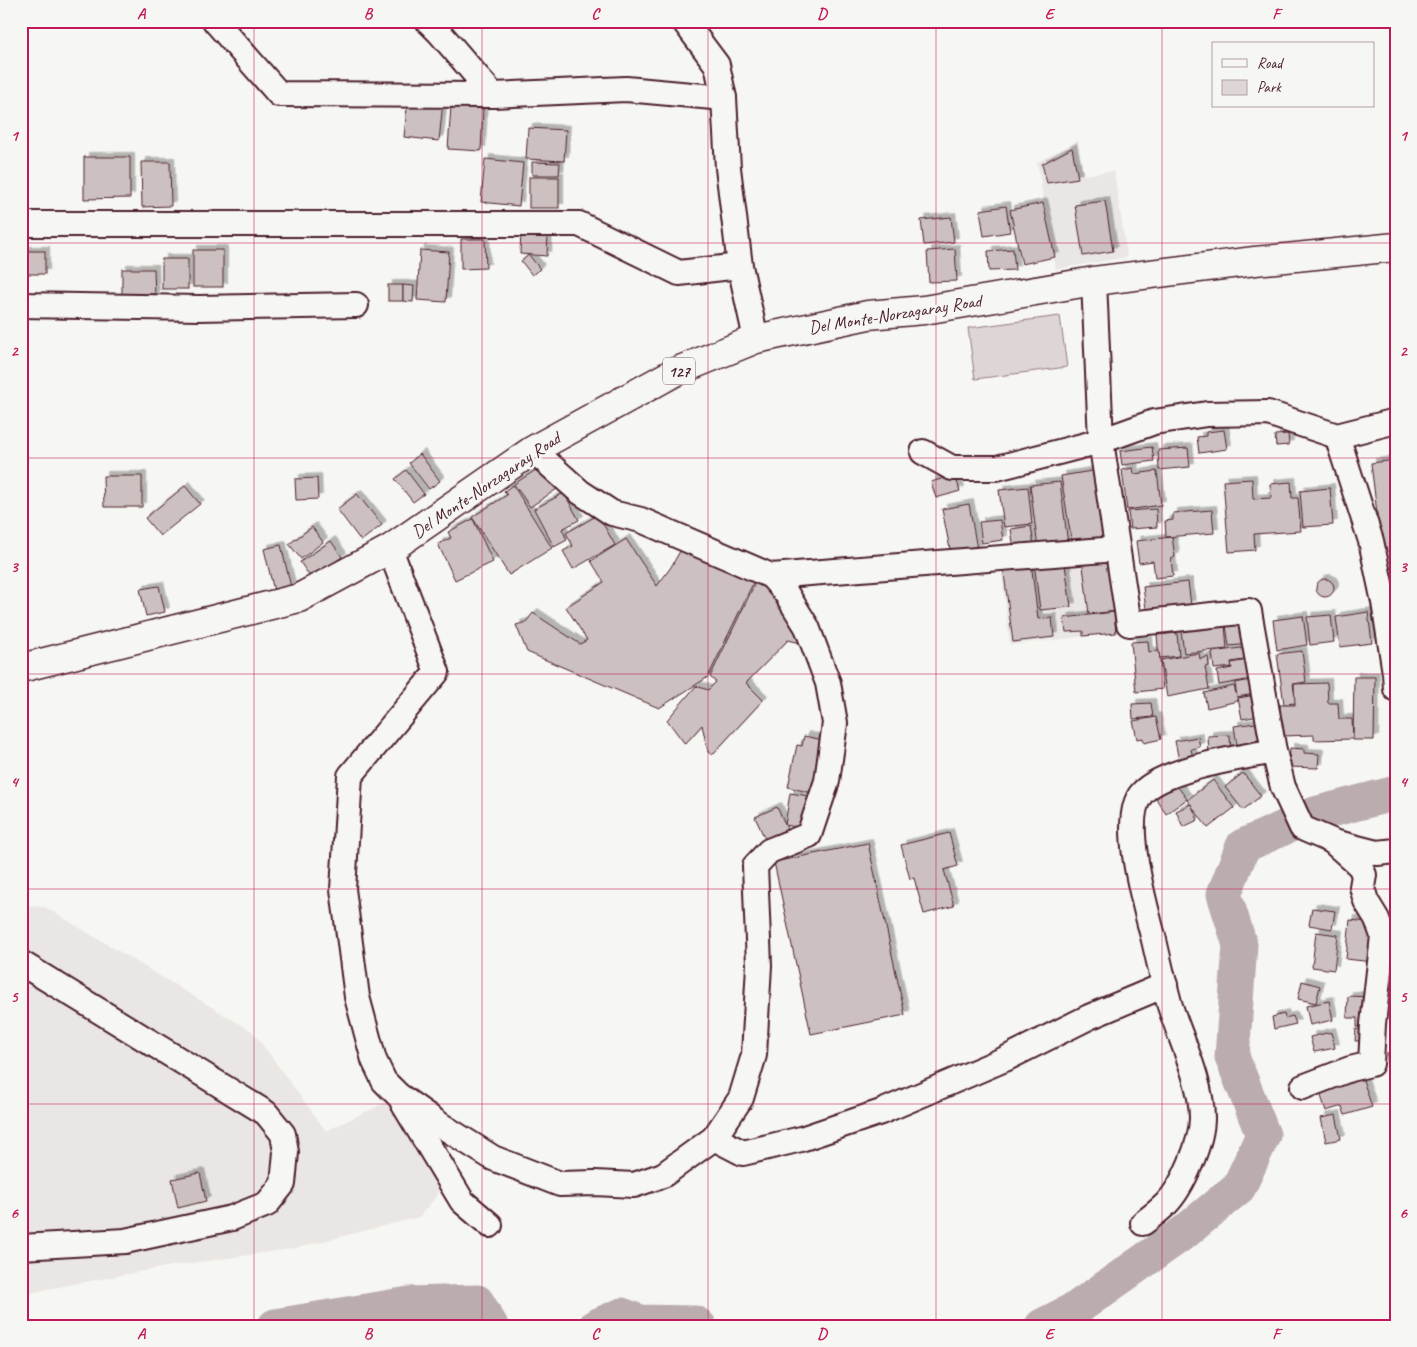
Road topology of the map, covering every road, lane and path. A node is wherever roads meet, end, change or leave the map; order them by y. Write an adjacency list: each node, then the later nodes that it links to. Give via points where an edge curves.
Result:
1 (216, 21): 4 (street, via 279,94)
2 (428, 21): 4 (street)
3 (684, 21): 5 (street, via 717,65)
4 (493, 95): 5 (street, via 626,89)
5 (724, 98): 8 (street, via 728,168)
6 (21, 224): 8 (street, via 579,224 678,273)
7 (1396, 248): 9 (main road, Del Monte-Norzagaray Road / 127)
8 (740, 266): 12 (street)
9 (1094, 281): 12 (main road, Del Monte-Norzagaray Road / 127, via 924,310 868,315); 15 (street)
10 (21, 305): 11 (street, via 199,308)
11 (356, 305)
12 (756, 339): 16 (main road, Del Monte-Norzagaray Road / 127, via 675,372)
13 (1396, 421): 14 (street)
14 (1337, 436): 15 (street, via 1268,413 1207,414 1154,422); 22 (street, via 1371,540 1384,602)
15 (1101, 441): 17 (street, via 998,468 952,468); 19 (street)
16 (534, 450): 18 (main road, Del Monte-Norzagaray Road / 127); 20 (street, via 580,492 612,513 641,520)
17 (923, 452)
18 (390, 549): 21 (main road, Del Monte-Norzagaray Road / 127, via 299,598); 30 (street, via 437,672 350,776 343,889 357,997 374,1060 384,1080)
19 (1117, 549): 20 (street); 23 (street, via 1129,624 1249,611)
20 (771, 576): 31 (street, via 807,627 828,683 835,724 827,781 809,835 769,851 755,866 759,965 754,1055 741,1098)
21 (21, 668)
22 (1396, 690)
23 (1274, 751): 24 (street, via 1283,787 1302,828); 28 (street, via 1191,769 1154,782 1141,794 1134,812 1137,872)
24 (1332, 841): 25 (street, via 1377,853); 26 (street, via 1360,866 1364,874 1362,888 1366,901)
25 (1396, 851)
26 (1389, 936): 29 (street, via 1373,1024 1372,1064)
27 (21, 963): 34 (street, via 266,1113 283,1134 286,1152 283,1184 267,1204 232,1218 125,1241)
28 (1165, 985): 31 (street, via 881,1112 801,1139 743,1153); 32 (street, via 1197,1088 1202,1119 1197,1144 1182,1184 1167,1204)
29 (1303, 1087)
30 (398, 1095): 31 (street, via 493,1158 560,1184 634,1185 663,1175); 33 (street, via 462,1201)
31 (714, 1138)
32 (1143, 1223)
33 (490, 1225)
34 (21, 1247)

